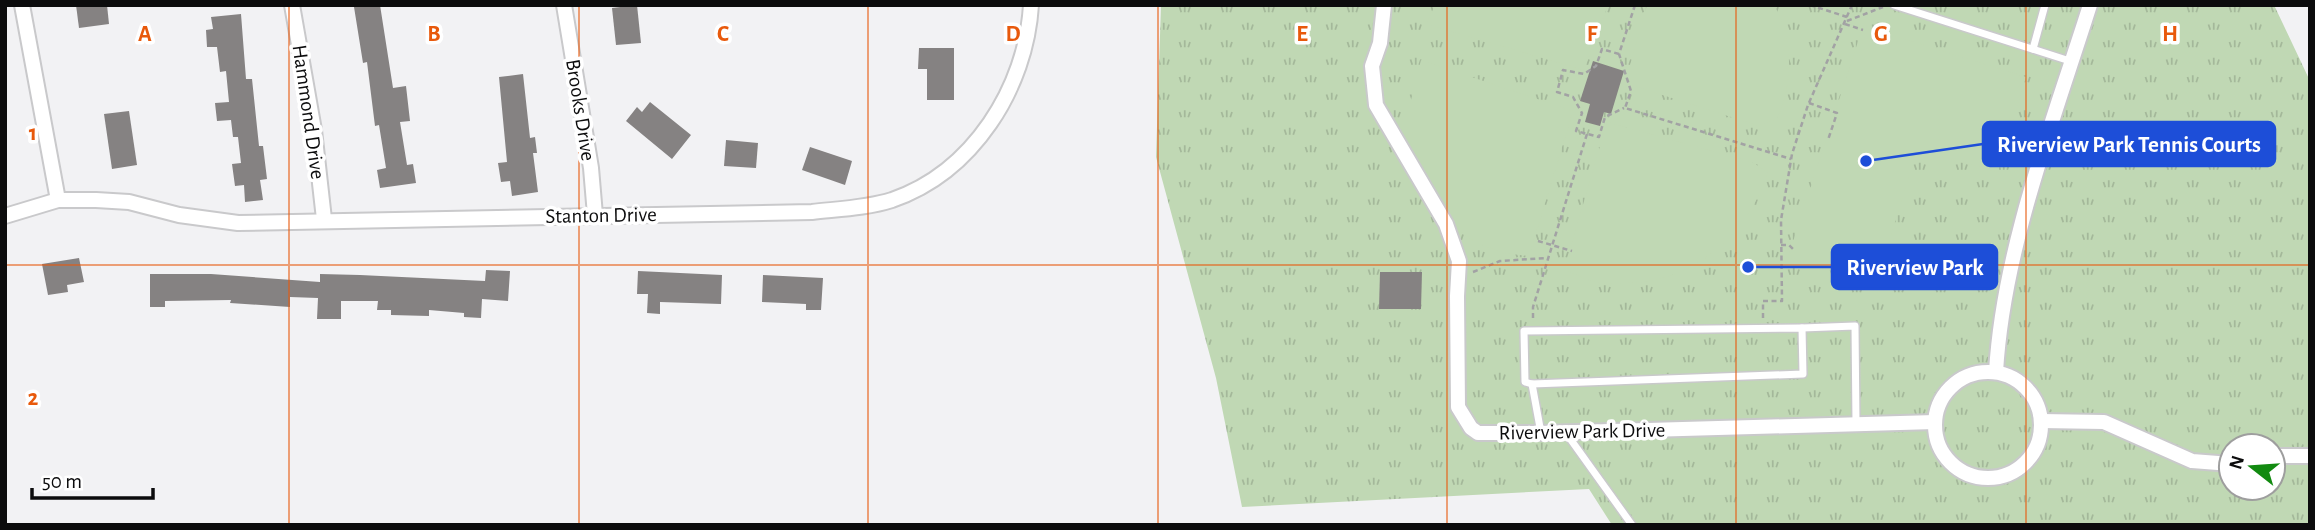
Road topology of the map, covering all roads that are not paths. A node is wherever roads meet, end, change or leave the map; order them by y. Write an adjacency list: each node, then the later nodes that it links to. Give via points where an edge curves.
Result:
1 (22, 5): 11 (street)
2 (292, 5): 14 (street, Hammond Drive)
3 (564, 5): 12 (street, Brooks Drive)
4 (1031, 5): 12 (street, Stanton Drive, via 1027,42 1009,94 969,149 918,188 891,200 812,212)
5 (1384, 5): 22 (street, Riverview Park Drive, via 1372,66 1376,105 1446,224 1460,261 1458,407 1478,433)
6 (1894, 5): 9 (lane)
7 (2045, 5): 9 (lane)
8 (2090, 5): 10 (street)
9 (2033, 50): 10 (lane)
10 (2073, 62): 16 (street, via 2008,281)
11 (58, 200): 13 (street, Stanton Drive); 14 (street, Stanton Drive, via 130,202 238,223)
12 (595, 215): 14 (street, Stanton Drive)
13 (5, 216)
14 (324, 219)
15 (1802, 328): 17 (lane, via 1803,374); 17 (lane, via 1524,331 1525,382); 20 (lane, via 1855,326)
16 (1996, 372): 18 (street, via 2027,389); 19 (street, via 1979,372 1955,384 1939,405)
17 (1532, 384): 22 (lane)
18 (2041, 421): 19 (street, via 2032,454 2013,471 1988,479 1955,468 1936,439); 25 (street, via 2104,422 2192,461)
19 (1934, 422): 20 (street, Riverview Park Drive)
20 (1856, 423): 21 (street, Riverview Park Drive)
21 (1566, 432): 22 (street, Riverview Park Drive); 26 (lane)
22 (1541, 433)
23 (2287, 456): 24 (street)
24 (2310, 456)
25 (2217, 463)
26 (1632, 525)

